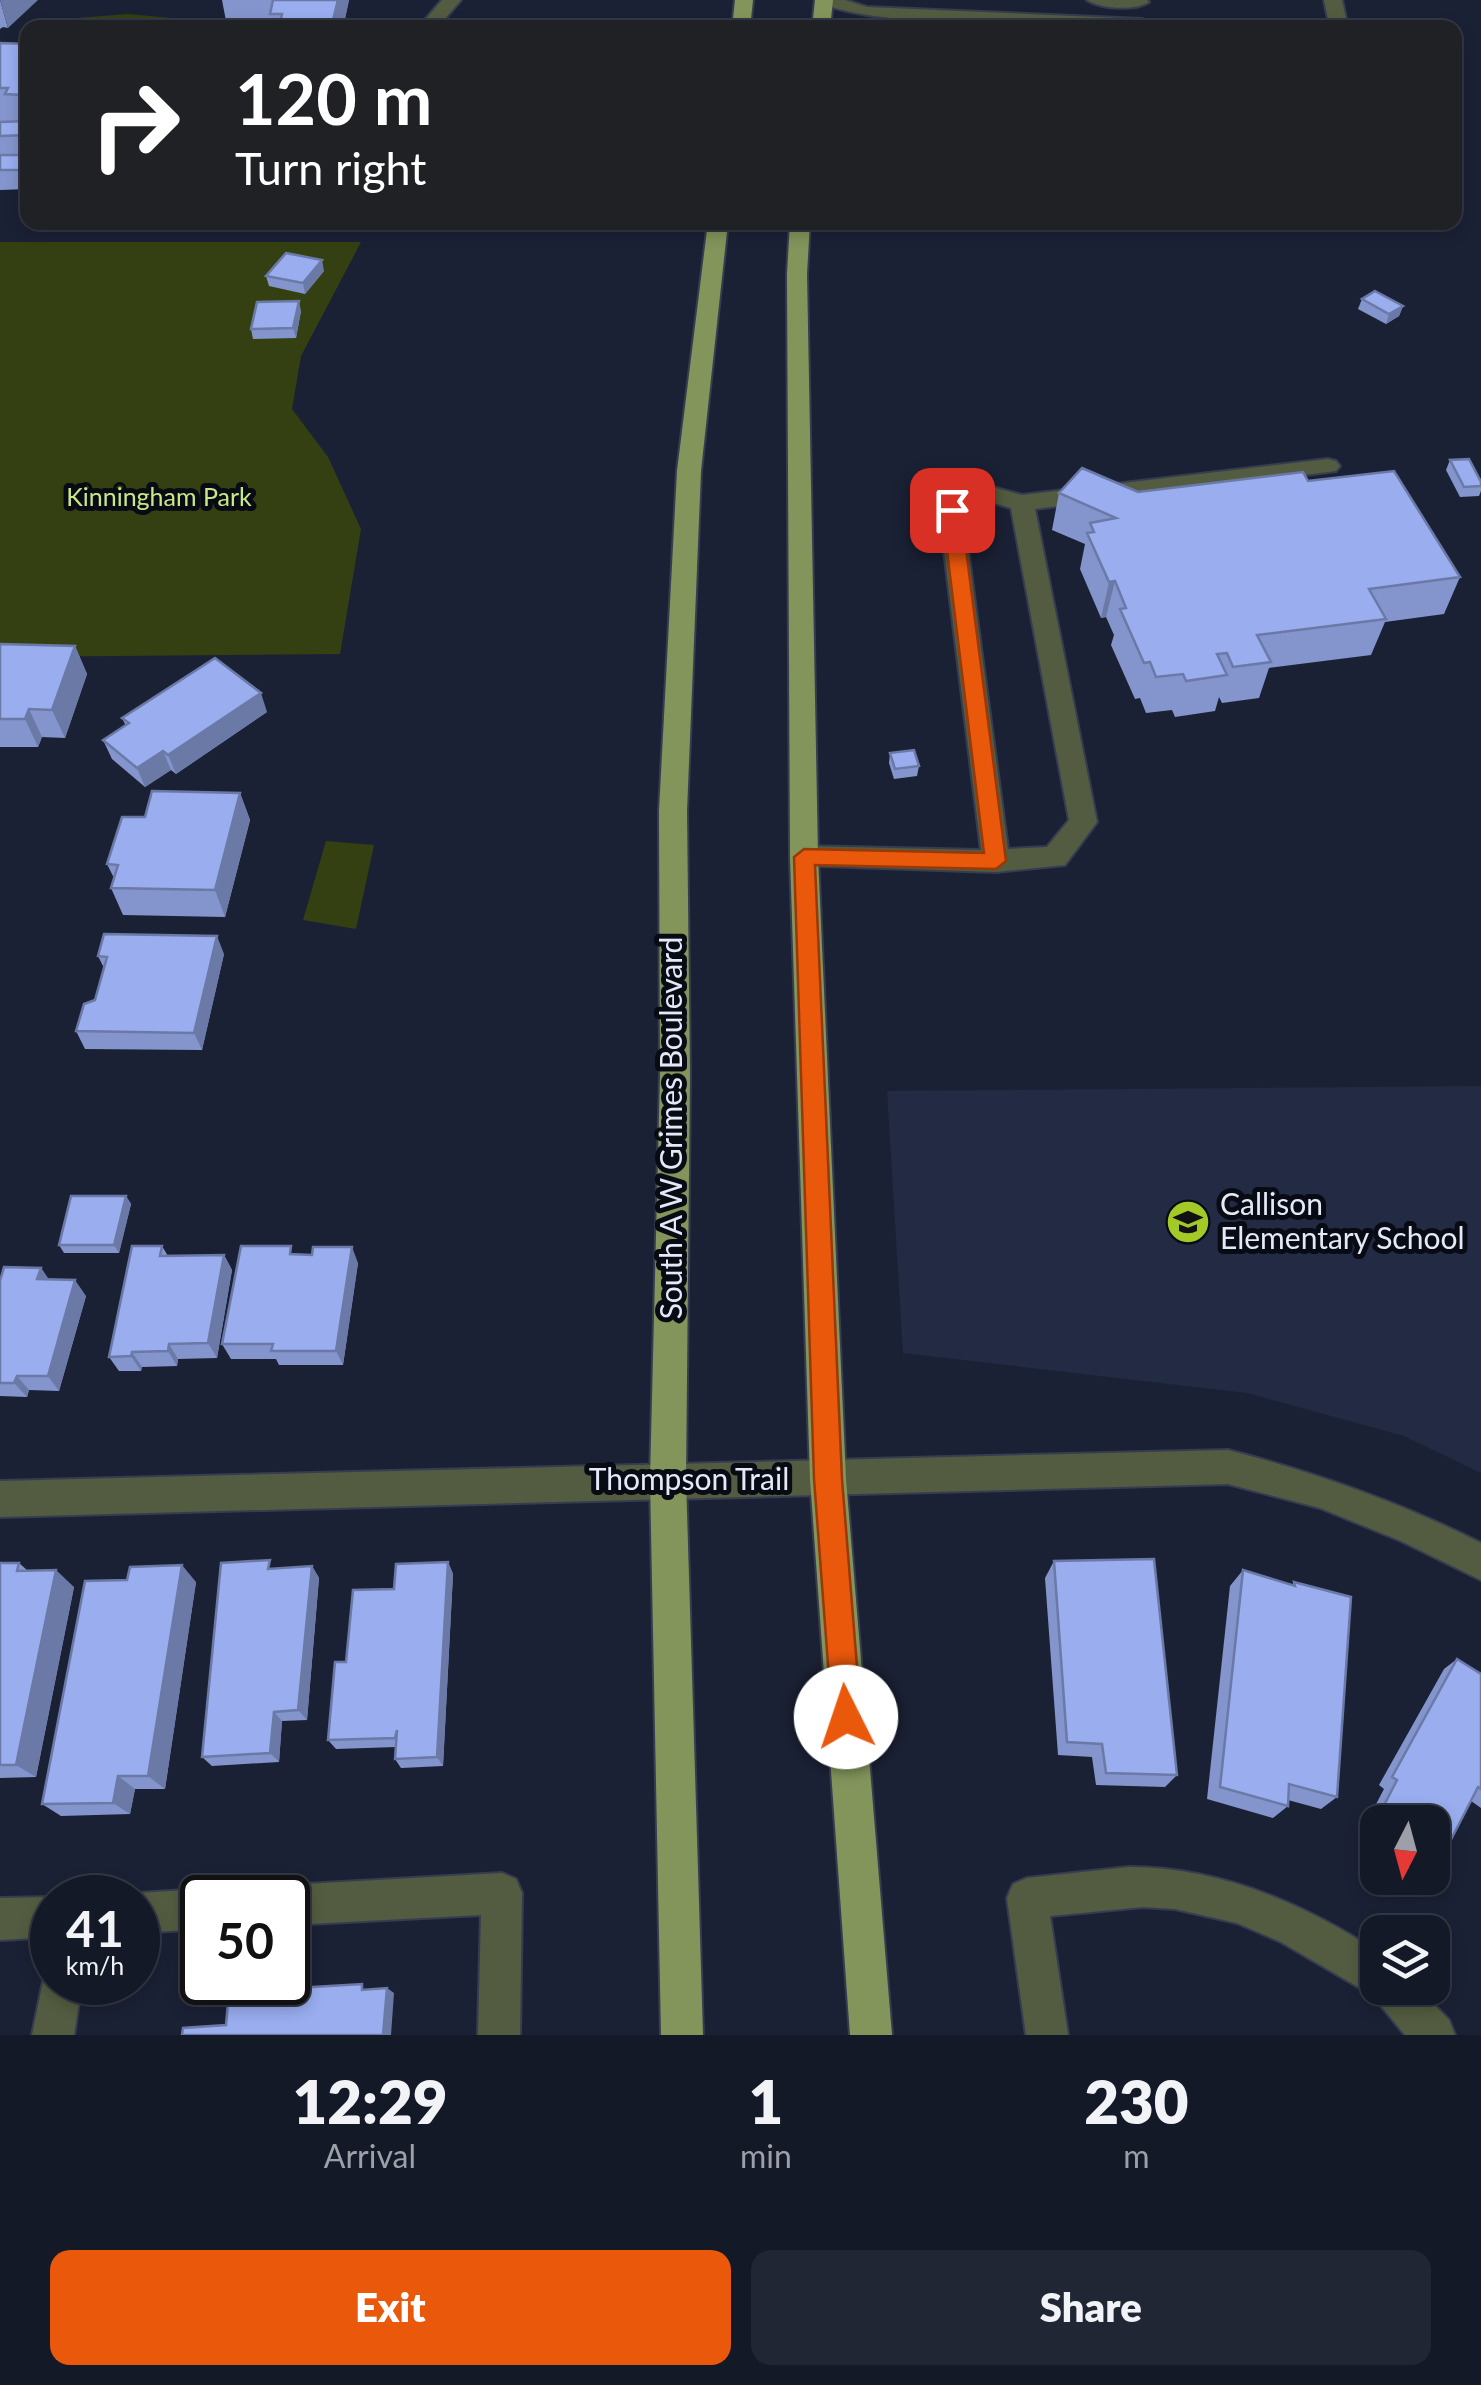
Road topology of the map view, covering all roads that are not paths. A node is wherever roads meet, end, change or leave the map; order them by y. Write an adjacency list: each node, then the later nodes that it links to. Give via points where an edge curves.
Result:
1 (452, 0): 5 (street)
2 (826, 0): 6 (street, via 865,12)
3 (1096, 0): 4 (street)
4 (1140, 1)
5 (434, 20)
6 (1024, 20)
7 (717, 230): 13 (main road, South A W Grimes Boulevard, via 689,471 673,811)
8 (799, 230): 11 (main road)
9 (1328, 466): 10 (street)
10 (1022, 503): 12 (street, via 1083,822 1055,856); 12 (street, via 985,493 952,510)
11 (804, 857): 12 (street); 14 (main road)
12 (996, 861)
13 (668, 1479): 14 (street, Thompson Trail); 15 (street, Thompson Trail); 25 (main road, South A W Grimes Boulevard)
14 (828, 1479): 16 (street, Thompson Trail, via 1228,1467 1320,1491); 26 (main road)
15 (0, 1498)
16 (1481, 1562)
17 (310, 1904): 24 (street, via 502,1893)
18 (30, 1918): 19 (street)
19 (0, 1919)
20 (1360, 1964): 27 (street, via 1327,1941 1200,1891 1140,1887 1027,1898)
21 (57, 2005): 23 (street)
22 (1406, 2005): 28 (street)
23 (52, 2035)
24 (499, 2035)
25 (682, 2035)
26 (871, 2035)
27 (1047, 2035)
28 (1434, 2035)

